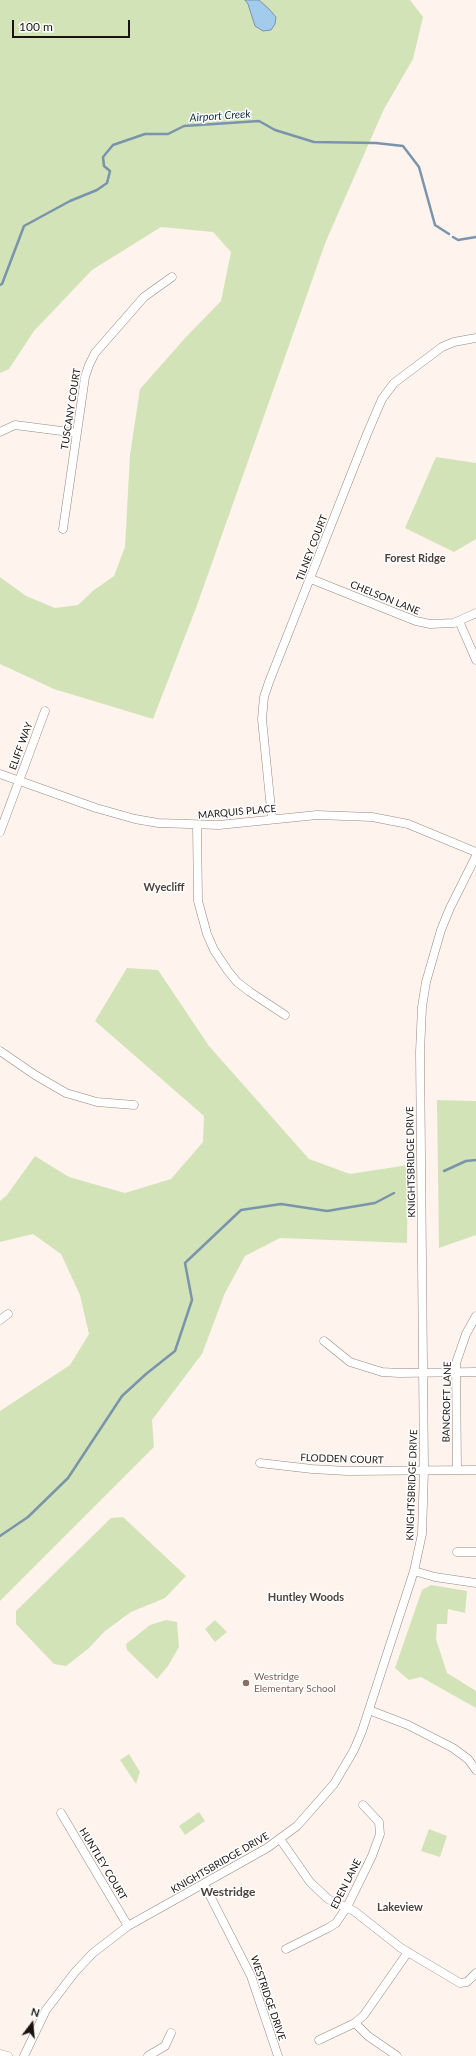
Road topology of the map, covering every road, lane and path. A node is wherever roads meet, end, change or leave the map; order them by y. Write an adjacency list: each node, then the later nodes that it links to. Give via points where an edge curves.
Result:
1 (172, 277): 4 (street, TUSCANY COURT, via 144,297 95,353 85,377)
2 (476, 338): 6 (street, TILNEY COURT, via 442,347 394,383 388,391 367,434)
3 (0, 432): 4 (street, via 15,425)
4 (77, 433): 5 (street, TUSCANY COURT)
5 (63, 529)
6 (311, 579): 8 (street, CHELSON LANE, via 419,622 443,625); 13 (street, TILNEY COURT, via 264,697 262,719)
7 (476, 613): 8 (street, CHELSON LANE)
8 (459, 621): 9 (street)
9 (476, 660)
10 (44, 711): 12 (street, ELIFF WAY)
11 (0, 774): 12 (street, MARQUIS PLACE)
12 (19, 781): 14 (street, MARQUIS PLACE, via 135,819); 15 (street, ELIFF WAY)
13 (272, 819): 14 (street, MARQUIS PLACE); 16 (street, MARQUIS PLACE, via 317,815 372,817 408,824)
14 (197, 826): 18 (street, via 198,901 214,950 237,982)
15 (0, 832)
16 (476, 852)
17 (476, 856): 27 (street, KNIGHTSBRIDGE DRIVE, via 441,930 431,962 422,1007 420,1052)
18 (285, 1015)
19 (0, 1051): 20 (street, via 66,1093 97,1102)
20 (134, 1105)
21 (8, 1314): 23 (street)
22 (476, 1316): 25 (street, BANCROFT LANE, via 460,1348)
23 (0, 1320)
24 (324, 1341): 27 (street, via 342,1357 366,1368 399,1374)
25 (456, 1372): 26 (street); 27 (street); 30 (street, BANCROFT LANE)
26 (476, 1372)
27 (423, 1373): 29 (street, KNIGHTSBRIDGE DRIVE)
28 (260, 1463): 29 (street, FLODDEN COURT, via 339,1470)
29 (424, 1470): 30 (street, FLODDEN COURT); 34 (street, KNIGHTSBRIDGE DRIVE, via 422,1534)
30 (457, 1470): 31 (street, FLODDEN COURT)
31 (476, 1470)
32 (457, 1552): 33 (street)
33 (476, 1552)
34 (414, 1571): 35 (street); 36 (street, KNIGHTSBRIDGE DRIVE)
35 (476, 1583)
36 (369, 1710): 37 (street, via 408,1725 454,1748 468,1759); 40 (street, KNIGHTSBRIDGE DRIVE, via 354,1750 334,1784 311,1812)
37 (476, 1770)
38 (363, 1805): 42 (street, EDEN LANE, via 379,1822 380,1834)
39 (61, 1813): 43 (street, HUNTLEY COURT)
40 (280, 1839): 41 (street, KNIGHTSBRIDGE DRIVE); 42 (street, via 318,1891 338,1905)
41 (204, 1884): 43 (street, KNIGHTSBRIDGE DRIVE); 54 (street, WESTRIDGE DRIVE, via 251,1976)
42 (347, 1907): 44 (street, EDEN LANE, via 339,1919 328,1928); 45 (street)
43 (128, 1926): 52 (street, KNIGHTSBRIDGE DRIVE, via 93,1953 58,1992 35,2030)
44 (286, 1949)
45 (408, 1952): 46 (street, via 460,1983 467,1982); 47 (street, via 364,2016)
46 (476, 1973)
47 (355, 2023): 49 (street); 55 (street, via 368,2036)
48 (171, 2033): 53 (street, via 165,2046)
49 (319, 2040)
50 (0, 2054): 51 (street)
51 (8, 2056)
52 (24, 2056)
53 (148, 2056)
54 (278, 2056)
55 (397, 2056)

